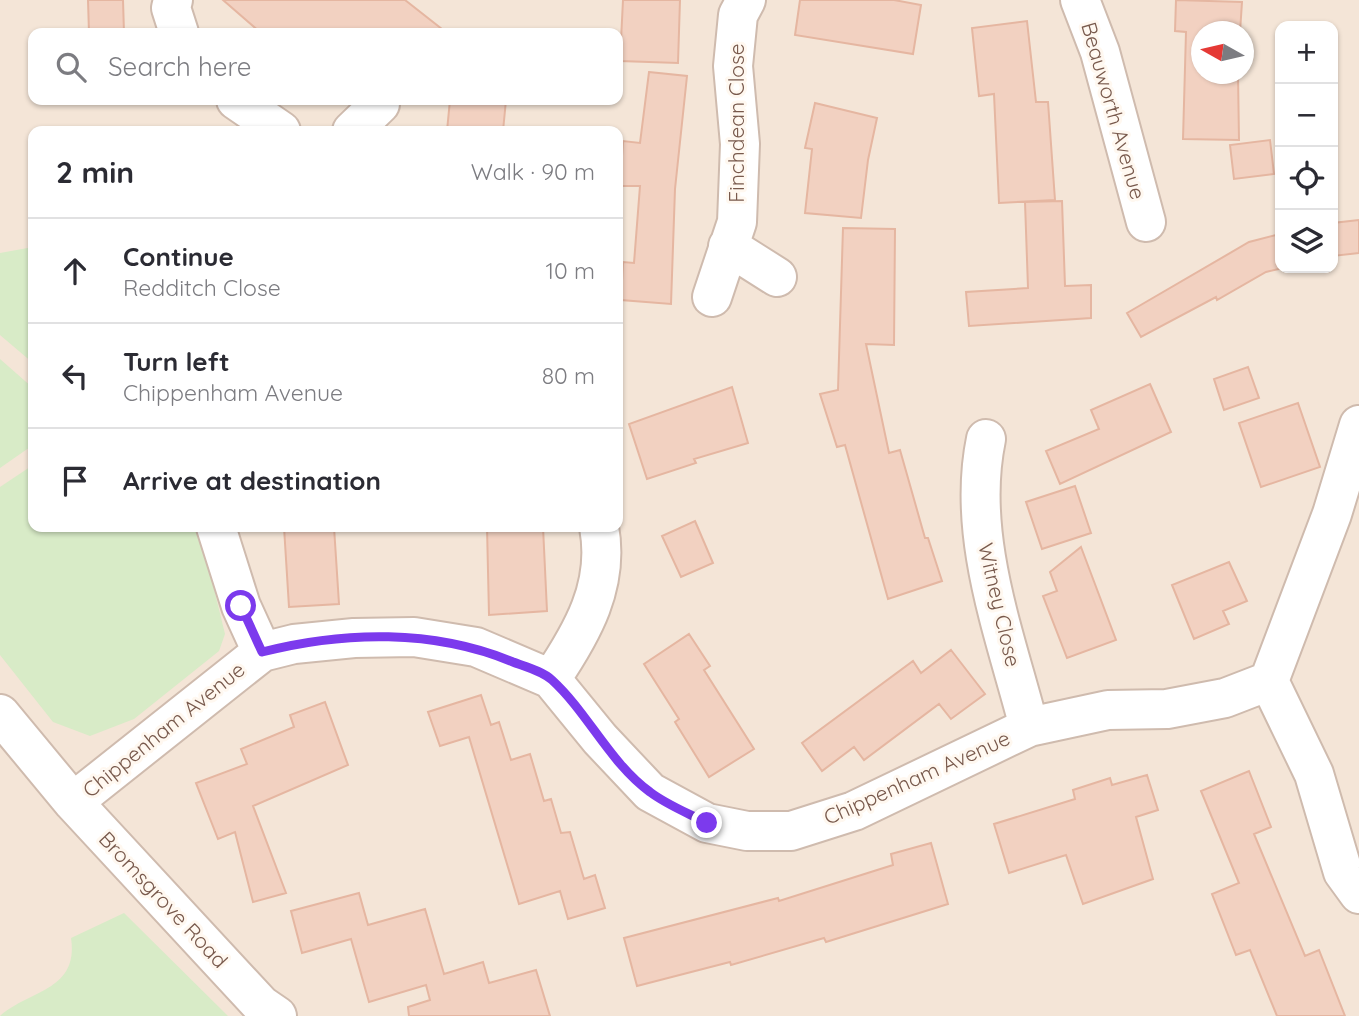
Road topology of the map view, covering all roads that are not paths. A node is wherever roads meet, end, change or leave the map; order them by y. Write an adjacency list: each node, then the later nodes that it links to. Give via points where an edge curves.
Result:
1 (173, 0): 4 (street)
2 (746, 0): 10 (street, Finchdean Close, via 738,15 733,66 740,144 737,222)
3 (1080, 0): 9 (street, Beauworth Avenue, via 1100,52)
4 (178, 28)
5 (243, 105): 7 (street)
6 (379, 105): 8 (street)
7 (274, 126)
8 (357, 126)
9 (1146, 222)
10 (729, 246): 11 (street); 12 (street, Finchdean Close)
11 (777, 277)
12 (712, 297)
13 (1359, 425): 19 (street, via 1332,514)
14 (986, 439): 21 (street, Witney Close, via 983,550)
15 (218, 532): 17 (street, via 241,606)
16 (599, 532): 18 (street, via 597,593 579,639)
17 (262, 652): 18 (street, Chippenham Avenue, via 354,638 414,637 477,647); 22 (street, Chippenham Avenue)
18 (551, 679): 21 (street, Chippenham Avenue, via 650,792 707,823 747,831 792,831 854,811)
19 (1269, 681): 21 (street, Chippenham Avenue, via 1226,698 1167,709 1108,710); 23 (street, via 1314,774 1343,872)
20 (0, 714): 22 (street, Bromsgrove Road)
21 (1029, 727)
22 (74, 802): 24 (street, Bromsgrove Road, via 261,1005)
23 (1359, 894)
24 (277, 1016)

